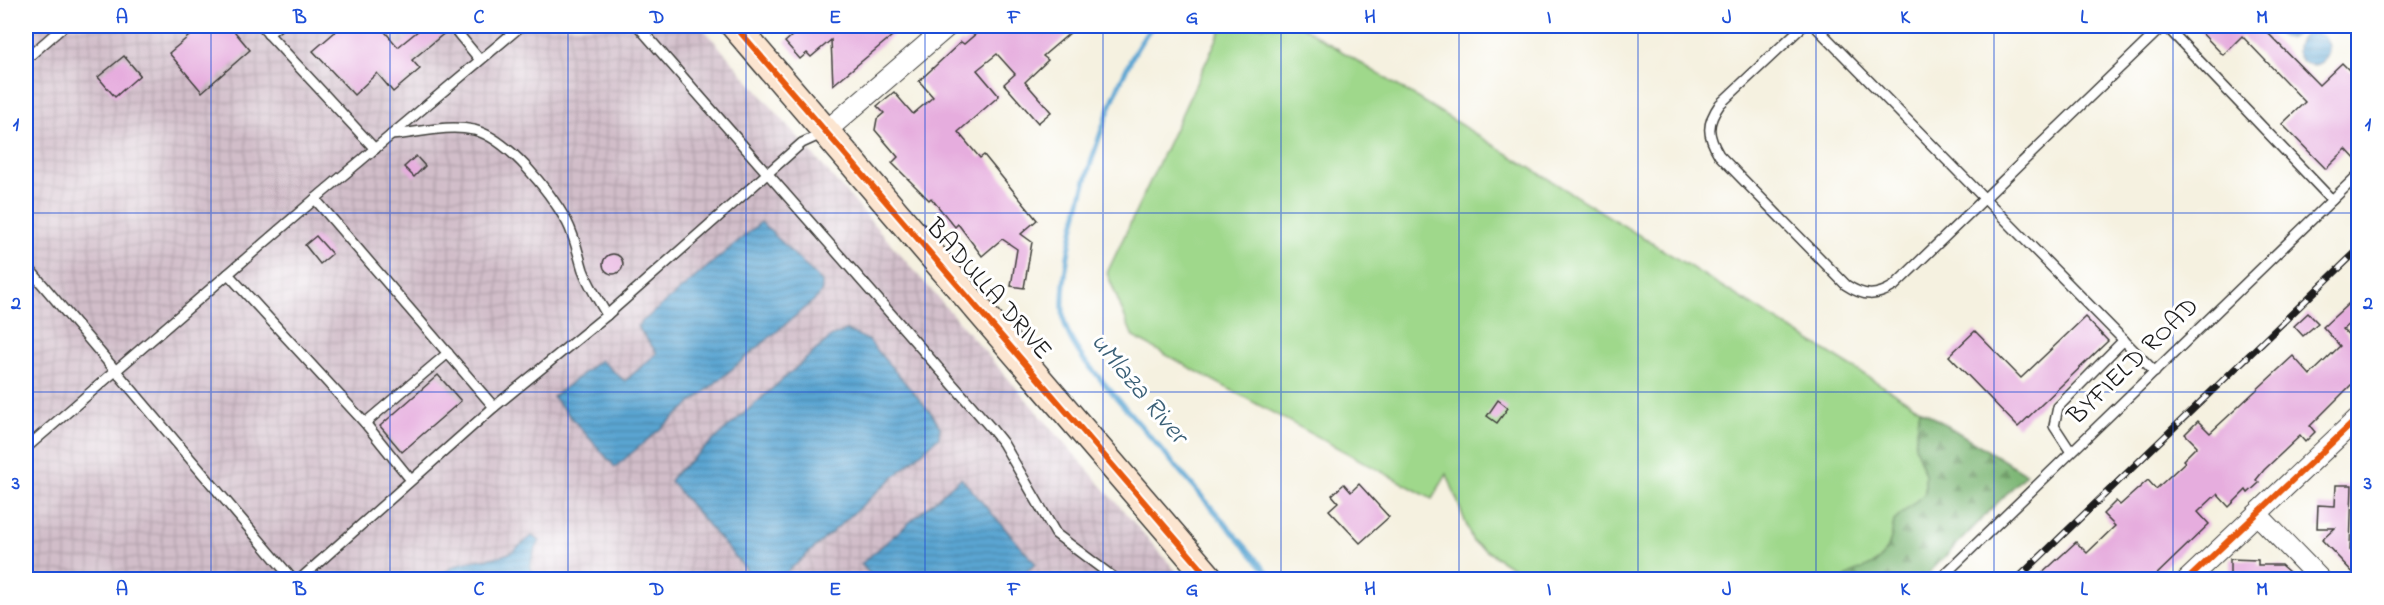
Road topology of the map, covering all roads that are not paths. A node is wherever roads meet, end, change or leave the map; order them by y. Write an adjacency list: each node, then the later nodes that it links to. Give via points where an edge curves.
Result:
1 (64, 26): 13 (lane)
2 (261, 26): 12 (lane)
3 (278, 26): 12 (lane)
4 (452, 26): 14 (lane)
5 (521, 26): 14 (lane)
6 (638, 26): 18 (lane)
7 (735, 26): 15 (street, BADULLA DRIVE)
8 (948, 26): 15 (street)
9 (1803, 26): 20 (lane, via 1719,104 1708,129 1719,155 1846,285 1871,295 1894,286)
10 (1815, 26): 20 (lane)
11 (2164, 26): 20 (lane); 22 (lane)
12 (268, 34): 17 (lane)
13 (26, 60)
14 (480, 60): 16 (lane)
15 (826, 132): 18 (lane, via 802,143); 40 (street, BADULLA DRIVE)
16 (391, 135): 17 (lane); 25 (lane, via 473,130 506,148 552,198 568,224 584,272)
17 (375, 149): 21 (lane)
18 (767, 174): 25 (lane); 39 (lane, via 997,436 1056,534)
19 (2358, 175): 22 (lane, BYFIELD ROAD)
20 (1985, 198): 26 (lane)
21 (315, 199): 24 (lane); 27 (lane)
22 (2332, 200): 29 (lane, BYFIELD ROAD)
23 (26, 265): 28 (lane)
24 (228, 274): 28 (lane); 32 (lane)
25 (607, 315): 30 (lane)
26 (2124, 340): 29 (lane); 34 (lane, via 2058,407 2054,426)
27 (448, 353): 30 (lane); 32 (lane)
28 (116, 369): 33 (lane); 37 (lane)
29 (2155, 372): 34 (lane, BYFIELD ROAD)
30 (494, 407): 35 (lane)
31 (2358, 418): 36 (street)
32 (365, 423): 35 (lane)
33 (26, 448)
34 (2071, 452): 41 (lane, BYFIELD ROAD)
35 (411, 480): 38 (lane)
36 (2257, 514): 42 (street); 43 (street)
37 (293, 579)
38 (299, 579)
39 (1117, 579)
40 (1211, 579)
41 (1939, 579)
42 (2187, 579)
43 (2321, 579)

